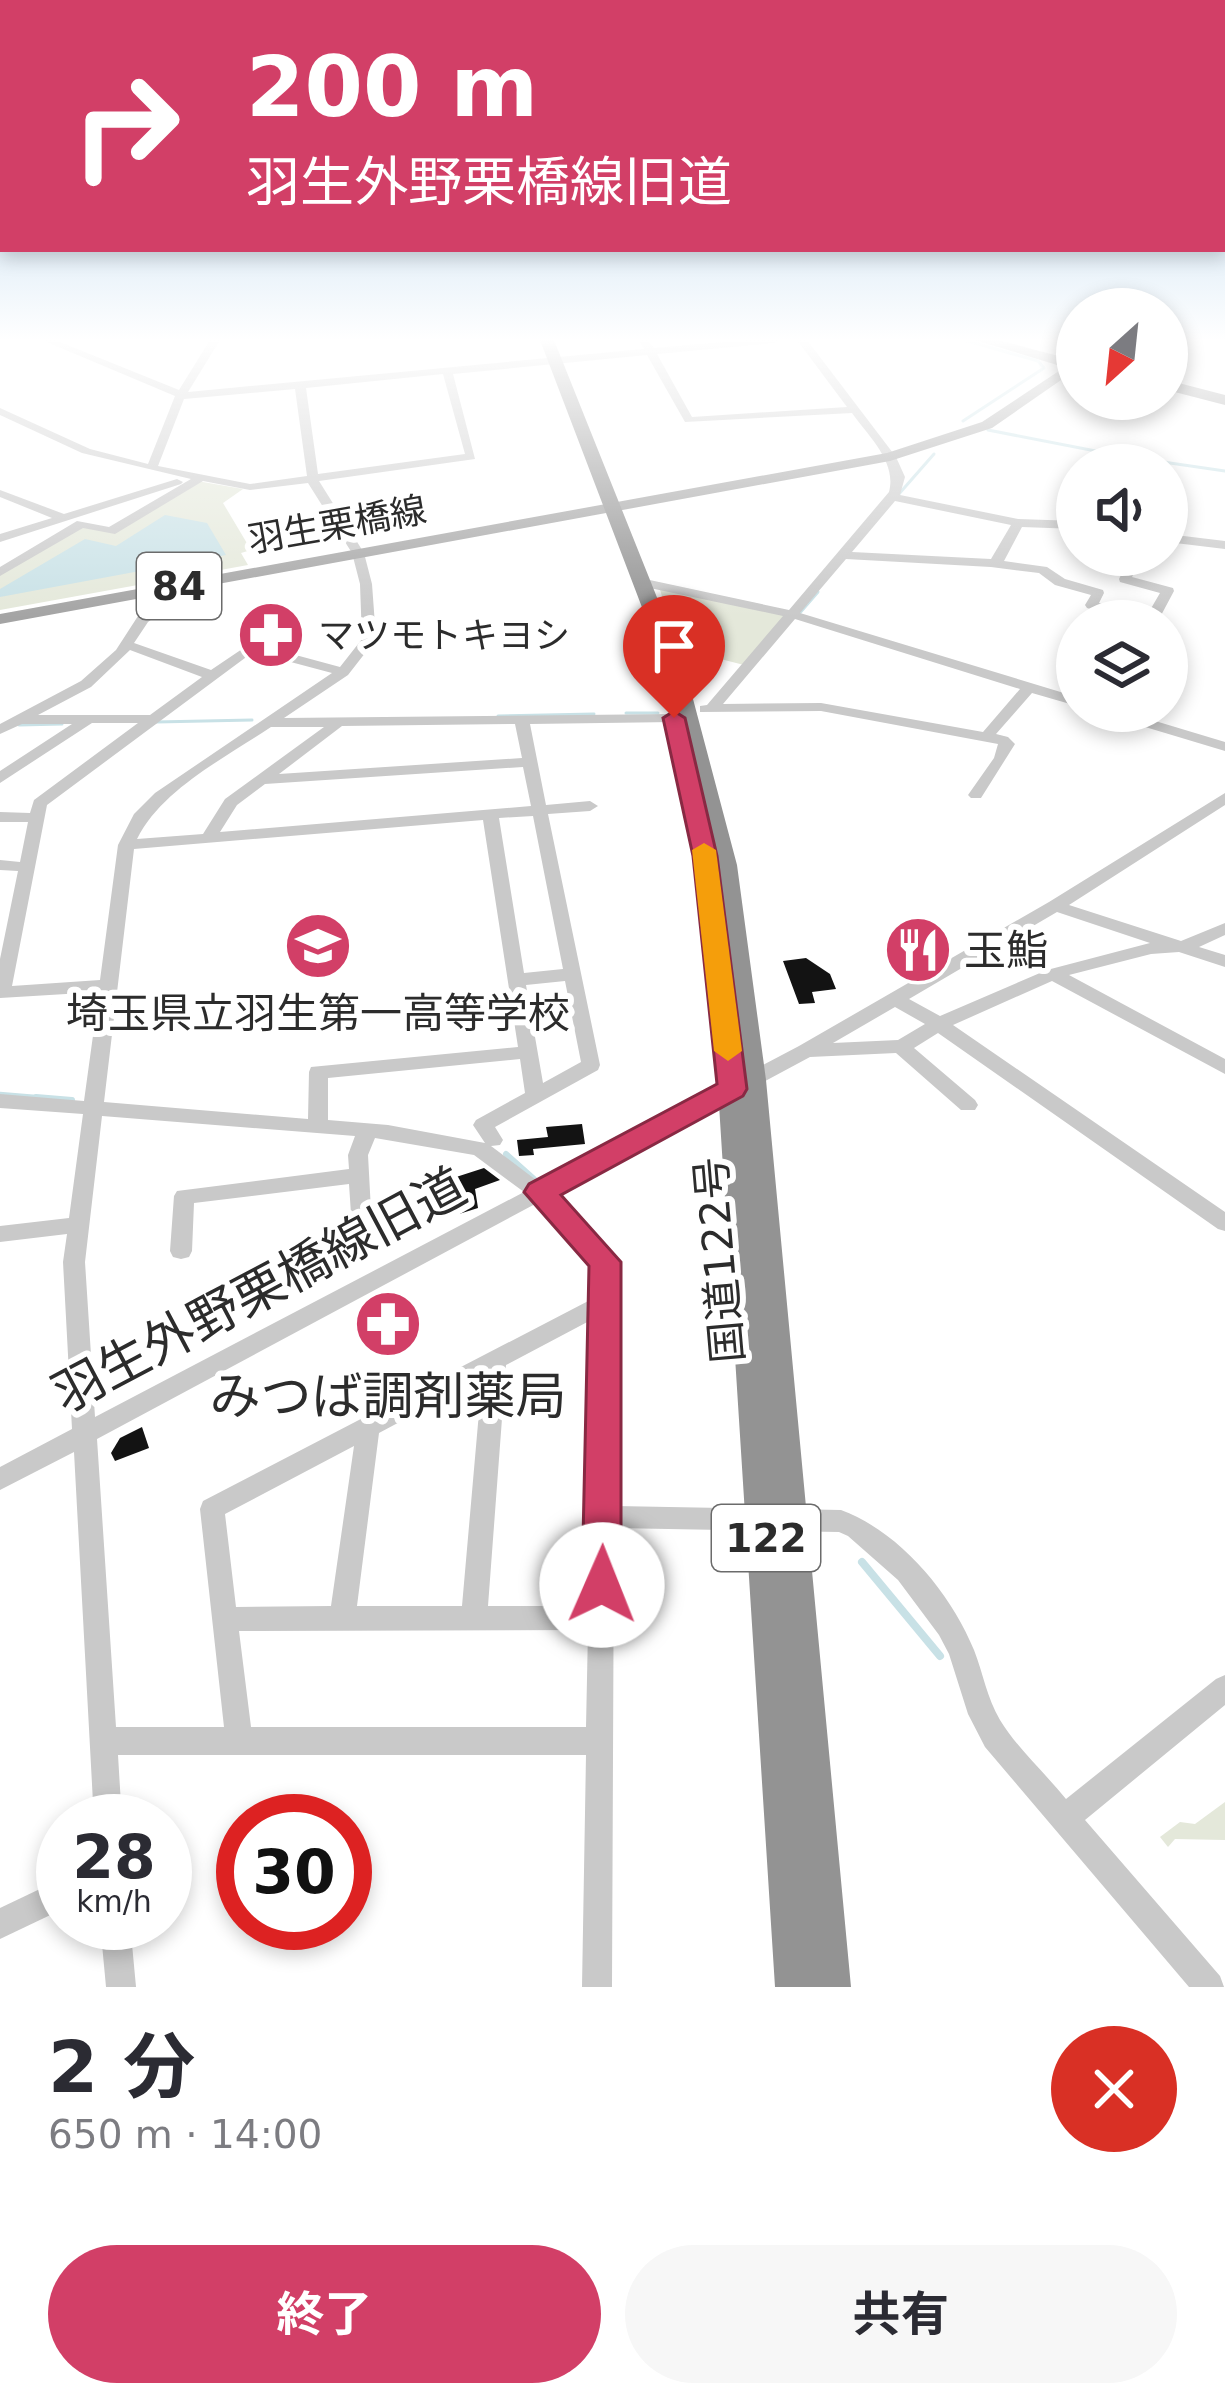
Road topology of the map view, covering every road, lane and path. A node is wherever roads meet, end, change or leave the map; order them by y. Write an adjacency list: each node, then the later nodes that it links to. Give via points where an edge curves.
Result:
1 (47, 433): 9 (street)
2 (165, 433): 9 (street)
3 (307, 433): 11 (street)
4 (464, 433): 11 (street, via 471,457)
5 (580, 433): 14 (highway, 国道122号 / 122)
6 (871, 433): 8 (street)
7 (959, 433): 8 (main road, 羽生栗橋線)
8 (888, 455): 13 (street, via 899,477); 14 (main road, 羽生栗橋線)
9 (152, 468): 10 (street)
10 (196, 478): 11 (street, via 250,488); 15 (street); 26 (street, via 111,531 81,524)
11 (314, 482): 21 (street)
12 (0, 493): 15 (street)
13 (893, 497): 16 (street); 23 (street)
14 (607, 506): 21 (main road, 羽生栗橋線 / 84); 28 (highway, 国道122号 / 122); 39 (highway, 国道122号 / 122, via 661,665)
15 (64, 518): 18 (street)
16 (1018, 523): 17 (street); 22 (street)
17 (1056, 524)
18 (0, 538)
19 (1188, 541): 20 (street)
20 (1225, 545)
21 (356, 550): 29 (main road, 羽生栗橋線 / 84); 33 (main road, 羽生栗橋線 / 84); 35 (street, via 369,639)
22 (1003, 550): 24 (street); 25 (street)
23 (842, 555): 25 (street); 32 (street)
24 (1029, 556)
25 (990, 563): 30 (street, via 1043,570 1098,593)
26 (0, 572)
27 (1126, 576): 31 (street, via 1168,591)
28 (645, 583): 32 (street); 39 (highway, 国道122号 / 122)
29 (188, 585): 33 (main road, 羽生栗橋線 / 84); 34 (street)
30 (1094, 600)
31 (1162, 600)
32 (791, 614): 37 (street); 39 (street)
33 (0, 616)
34 (125, 644): 36 (street); 44 (street, via 86,683)
35 (343, 672): 36 (street, via 251,647); 46 (street)
36 (211, 675): 42 (street)
37 (1030, 687): 38 (street); 50 (street)
38 (1056, 695)
39 (691, 712): 45 (street); 50 (street, via 821,707); 82 (highway, 国道122号 / 122)
40 (944, 716): 50 (street)
41 (89, 719): 42 (street); 44 (street); 53 (street)
42 (152, 719): 61 (street, via 40,803)
43 (0, 720): 44 (street)
44 (19, 720): 48 (street)
45 (522, 722): 47 (street); 52 (street)
46 (267, 724): 47 (street); 63 (street, via 160,796)
47 (336, 724): 54 (street)
48 (0, 730)
49 (1176, 732): 51 (street)
50 (996, 736): 55 (street, via 1008,745)
51 (1225, 747)
52 (531, 762): 54 (street); 58 (street)
53 (0, 778)
54 (262, 779): 62 (street, via 225,809)
55 (976, 795)
56 (1225, 798): 66 (street, 羽生外野栗橋線旧道)
57 (590, 806): 58 (street)
58 (541, 810): 59 (street); 71 (street)
59 (490, 814): 62 (street); 73 (street)
60 (0, 817): 61 (street)
61 (37, 818): 65 (street)
62 (208, 840): 63 (street)
63 (126, 845): 74 (street)
64 (0, 865): 65 (street)
65 (27, 867): 67 (street)
66 (1055, 906): 69 (street); 76 (street, 羽生外野栗橋線旧道)
67 (8, 918): 75 (street)
68 (1225, 928): 69 (street)
69 (1186, 946): 70 (street); 72 (street)
70 (1225, 961)
71 (573, 974): 73 (street); 83 (street, via 591,1065)
72 (1052, 974): 77 (street); 81 (street)
73 (516, 980): 80 (street)
74 (108, 985): 75 (street); 86 (street)
75 (2, 987)
76 (896, 1000): 77 (street); 79 (street, 羽生外野栗橋線旧道)
77 (939, 1024): 78 (street); 92 (street)
78 (900, 1046): 79 (street); 85 (street)
79 (806, 1051): 82 (street, 羽生外野栗橋線旧道)
80 (528, 1052): 83 (street); 87 (street, via 318,1072)
81 (1225, 1067)
82 (742, 1084): 91 (street, 羽生外野栗橋線旧道); 103 (highway, 国道122号 / 122)
83 (535, 1096): 89 (street, via 488,1132)
84 (0, 1101): 86 (street)
85 (968, 1105)
86 (92, 1109): 87 (street); 93 (street)
87 (317, 1126): 88 (street)
88 (368, 1130): 89 (street); 90 (street)
89 (444, 1141): 91 (street, via 480,1150)
90 (359, 1175): 94 (street); 96 (street, via 184,1196)
91 (540, 1192): 97 (street, via 605,1262); 100 (street, 羽生外野栗橋線旧道)
92 (1225, 1222)
93 (80, 1225): 95 (street); 100 (street, via 74,1262)
94 (362, 1229)
95 (0, 1234)
96 (181, 1251)
97 (605, 1302): 98 (street); 102 (street)
98 (495, 1360): 99 (street); 105 (street)
99 (368, 1427): 104 (street); 107 (street, via 212,1509)
100 (83, 1432): 101 (street, 羽生外野栗橋線旧道); 109 (street)
101 (0, 1479)
102 (602, 1517): 103 (street); 106 (street)
103 (777, 1520): 113 (street, via 841,1521 878,1541 944,1619 982,1718); 119 (highway, 国道122号 / 122); 120 (highway, 国道122号 / 122)
104 (342, 1618): 105 (street); 107 (street)
105 (474, 1618): 106 (street)
106 (601, 1618): 110 (street)
107 (225, 1619): 111 (street)
108 (1225, 1688): 113 (street)
109 (103, 1741): 111 (street); 112 (street)
110 (599, 1741): 111 (street); 118 (street)
111 (239, 1742)
112 (106, 1794)
113 (1065, 1818): 121 (street)
114 (36, 1906): 115 (street)
115 (0, 1924)
116 (118, 1950): 117 (street)
117 (121, 1987)
118 (597, 1987)
119 (798, 1987)
120 (828, 1987)
121 (1209, 1987)

